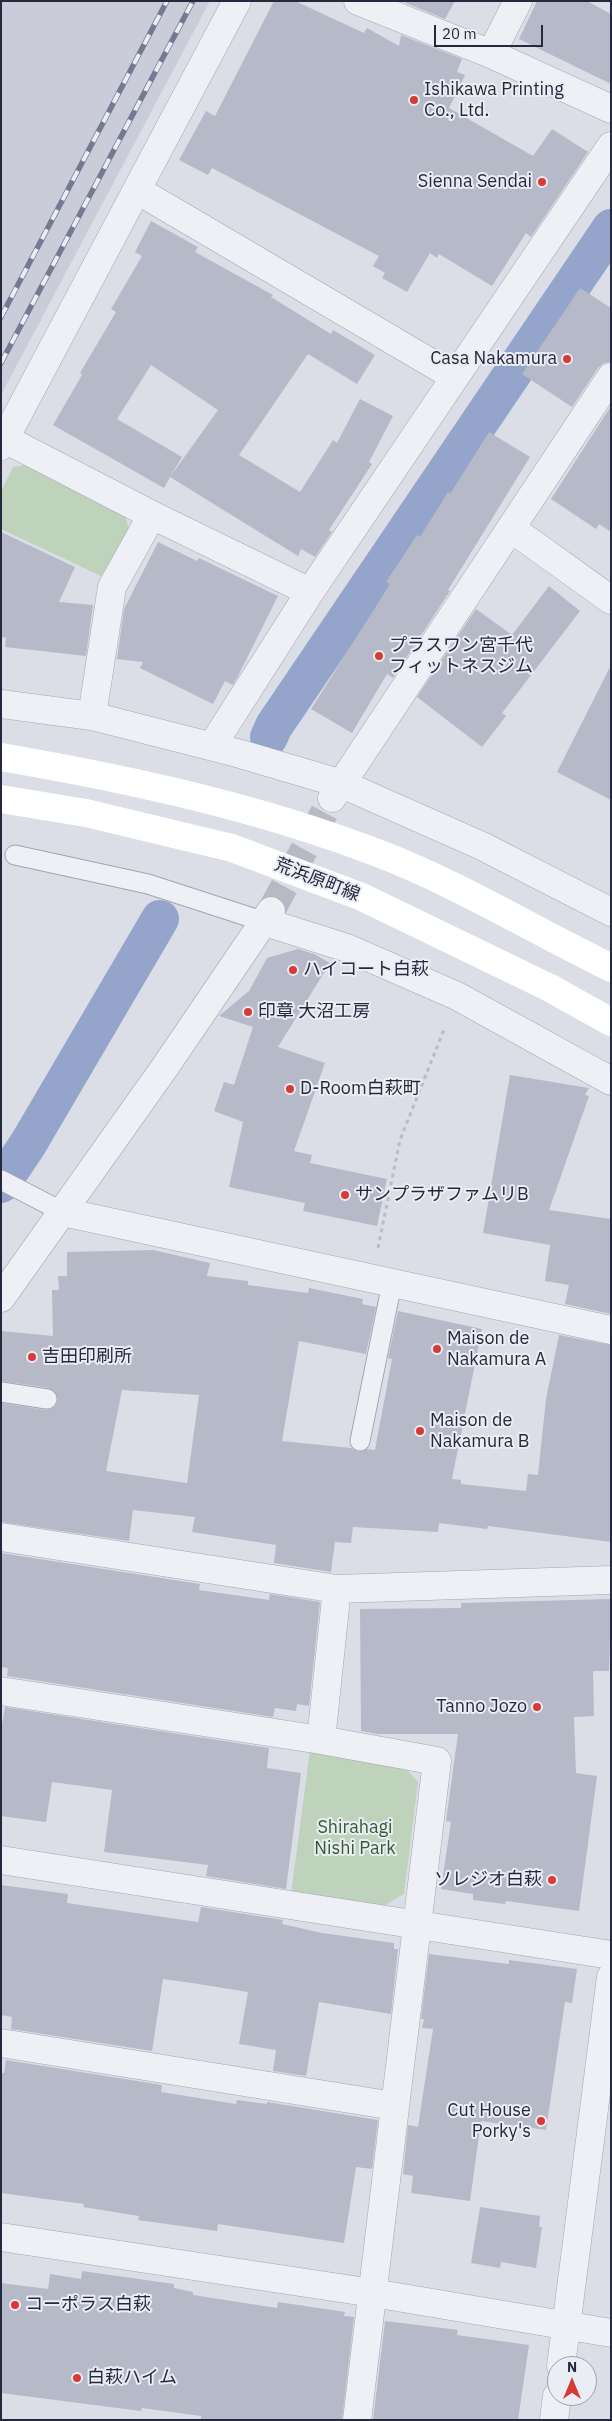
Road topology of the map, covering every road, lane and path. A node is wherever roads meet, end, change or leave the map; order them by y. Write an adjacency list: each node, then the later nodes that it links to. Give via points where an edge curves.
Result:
1 (237, 1): 7 (street)
2 (358, 1): 4 (street)
3 (518, 1): 4 (street)
4 (491, 54): 5 (street)
5 (611, 108)
6 (611, 146): 8 (street)
7 (137, 190): 8 (street); 10 (street)
8 (455, 377): 13 (street)
9 (611, 377): 12 (street)
10 (3, 442): 11 (street)
11 (152, 515): 13 (street); 16 (street, via 112,587)
12 (512, 529): 14 (street); 19 (street)
13 (310, 592): 17 (street)
14 (611, 600)
15 (1, 704): 16 (street)
16 (92, 716): 17 (street)
17 (212, 746): 19 (street)
18 (1, 757): 24 (main road, bridge, via 92,773 247,810 366,849 479,900)
19 (337, 791): 22 (street, via 482,846)
20 (1, 799): 26 (main road, 荒浜原町線, bridge, via 86,812 232,848 362,897 550,988)
21 (15, 855): 23 (lane, via 148,884)
22 (611, 912)
23 (268, 916): 25 (street); 29 (street)
24 (611, 968)
25 (457, 996): 27 (street); 31 (path, via 400,1140)
26 (611, 1022)
27 (611, 1081)
28 (1, 1180): 29 (lane)
29 (63, 1212): 30 (street); 32 (street)
30 (304, 1264): 31 (street); 34 (path)
31 (382, 1281): 33 (street); 37 (lane)
32 (1, 1298)
33 (611, 1330)
34 (273, 1387)
35 (1, 1392): 36 (lane)
36 (48, 1399)
37 (360, 1441)
38 (1, 1537): 40 (street)
39 (611, 1580): 40 (street)
40 (337, 1589): 42 (street)
41 (1, 1691): 42 (street)
42 (320, 1740): 44 (street, via 437,1761)
43 (1, 1860): 44 (street)
44 (416, 1926): 45 (street); 48 (street)
45 (611, 1955)
46 (611, 1977): 51 (street)
47 (1, 2043): 48 (street)
48 (394, 2106): 50 (street)
49 (1, 2237): 50 (street)
50 (373, 2293): 51 (street); 55 (street)
51 (566, 2326): 52 (street); 53 (street)
52 (611, 2333)
53 (562, 2356)
54 (556, 2406): 56 (street)
55 (357, 2420)
56 (554, 2420)

